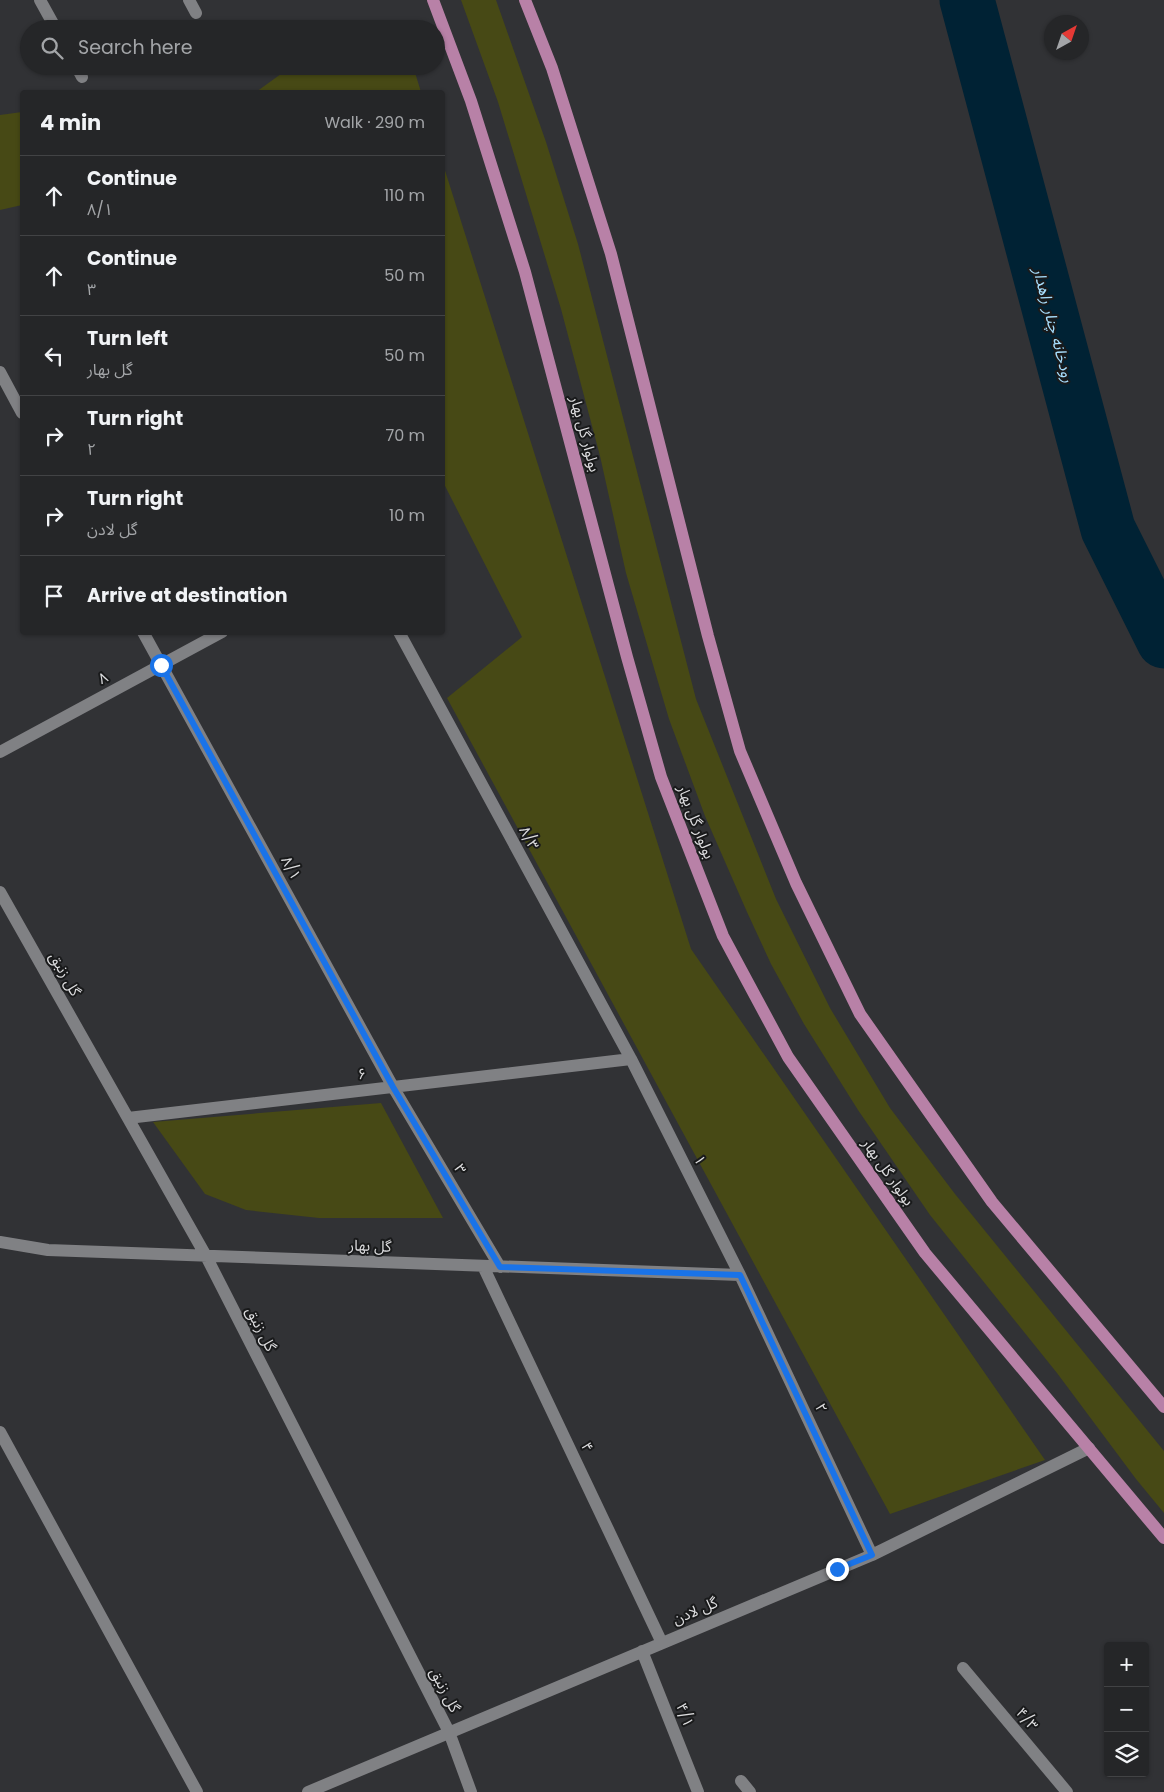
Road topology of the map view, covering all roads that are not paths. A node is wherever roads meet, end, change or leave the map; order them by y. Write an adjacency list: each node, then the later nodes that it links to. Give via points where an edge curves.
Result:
1 (40, 0): 6 (street)
2 (189, 0): 5 (street)
3 (433, 0): 7 (main road, بولوار گل بهار)
4 (526, 0): 25 (main road, via 552,68 611,254 740,751 796,883 860,1014 964,1163 992,1202)
5 (196, 12)
6 (51, 20)
7 (441, 20)
8 (445, 32): 27 (main road, بولوار گل بهار, via 471,101 525,272 661,778 723,936 788,1058 925,1253)
9 (0, 372): 10 (street)
10 (20, 409)
11 (145, 635): 14 (street, ۸/۱)
12 (216, 635): 14 (street, ۸)
13 (401, 635): 17 (street, ۸/۳)
14 (161, 665): 15 (street, ۸); 18 (street, ۸/۱)
15 (0, 752)
16 (0, 892): 19 (street, گل زنبق)
17 (631, 1059): 18 (street, ۶); 24 (street, ۱)
18 (393, 1087): 19 (street, ۶); 23 (street, ۳)
19 (128, 1118): 21 (street, گل زنبق)
20 (0, 1242): 21 (street, گل بهار, via 48,1250)
21 (206, 1256): 22 (street, گل بهار); 33 (street, گل زنبق)
22 (483, 1266): 23 (street, گل بهار); 30 (street, ۴)
23 (500, 1267): 24 (street, گل بهار)
24 (740, 1275): 29 (street, ۲)
25 (1164, 1408)
26 (0, 1432): 35 (street)
27 (1089, 1448): 28 (main road, بولوار گل بهار); 29 (street, گل لادن)
28 (1164, 1538)
29 (872, 1555): 30 (street, گل لادن)
30 (662, 1643): 31 (street, گل لادن)
31 (642, 1651): 33 (street, گل لادن); 38 (street, ۴/۱)
32 (963, 1668): 40 (street, ۴/۳)
33 (449, 1732): 36 (street, گل لادن); 37 (street, گل زنبق)
34 (741, 1782): 39 (street)
35 (197, 1792)
36 (308, 1792)
37 (471, 1792)
38 (698, 1792)
39 (750, 1792)
40 (1067, 1792)

